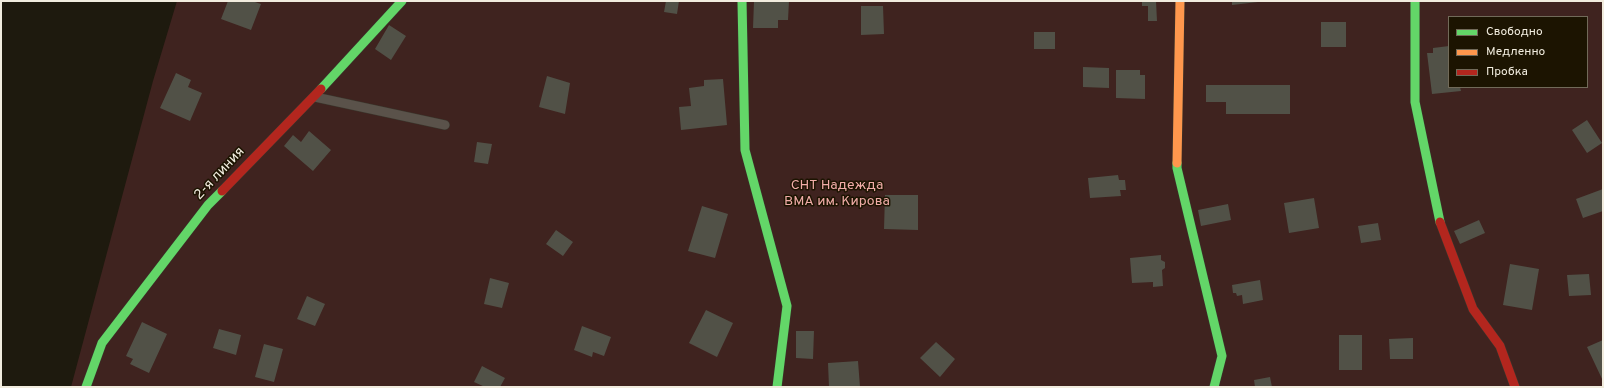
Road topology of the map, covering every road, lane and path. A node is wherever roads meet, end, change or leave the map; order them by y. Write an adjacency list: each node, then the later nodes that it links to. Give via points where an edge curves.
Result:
1 (402, 1): 5 (street, 2-я линия)
2 (742, 1): 8 (street, via 745,150 787,306)
3 (1180, 1): 9 (street, via 1177,168 1222,356)
4 (1415, 1): 10 (street, via 1415,102 1441,225 1473,309 1500,346)
5 (314, 97): 6 (lane); 7 (street, 2-я линия, via 208,205 102,343)
6 (445, 125)
7 (86, 387)
8 (777, 387)
9 (1214, 387)
10 (1515, 387)

